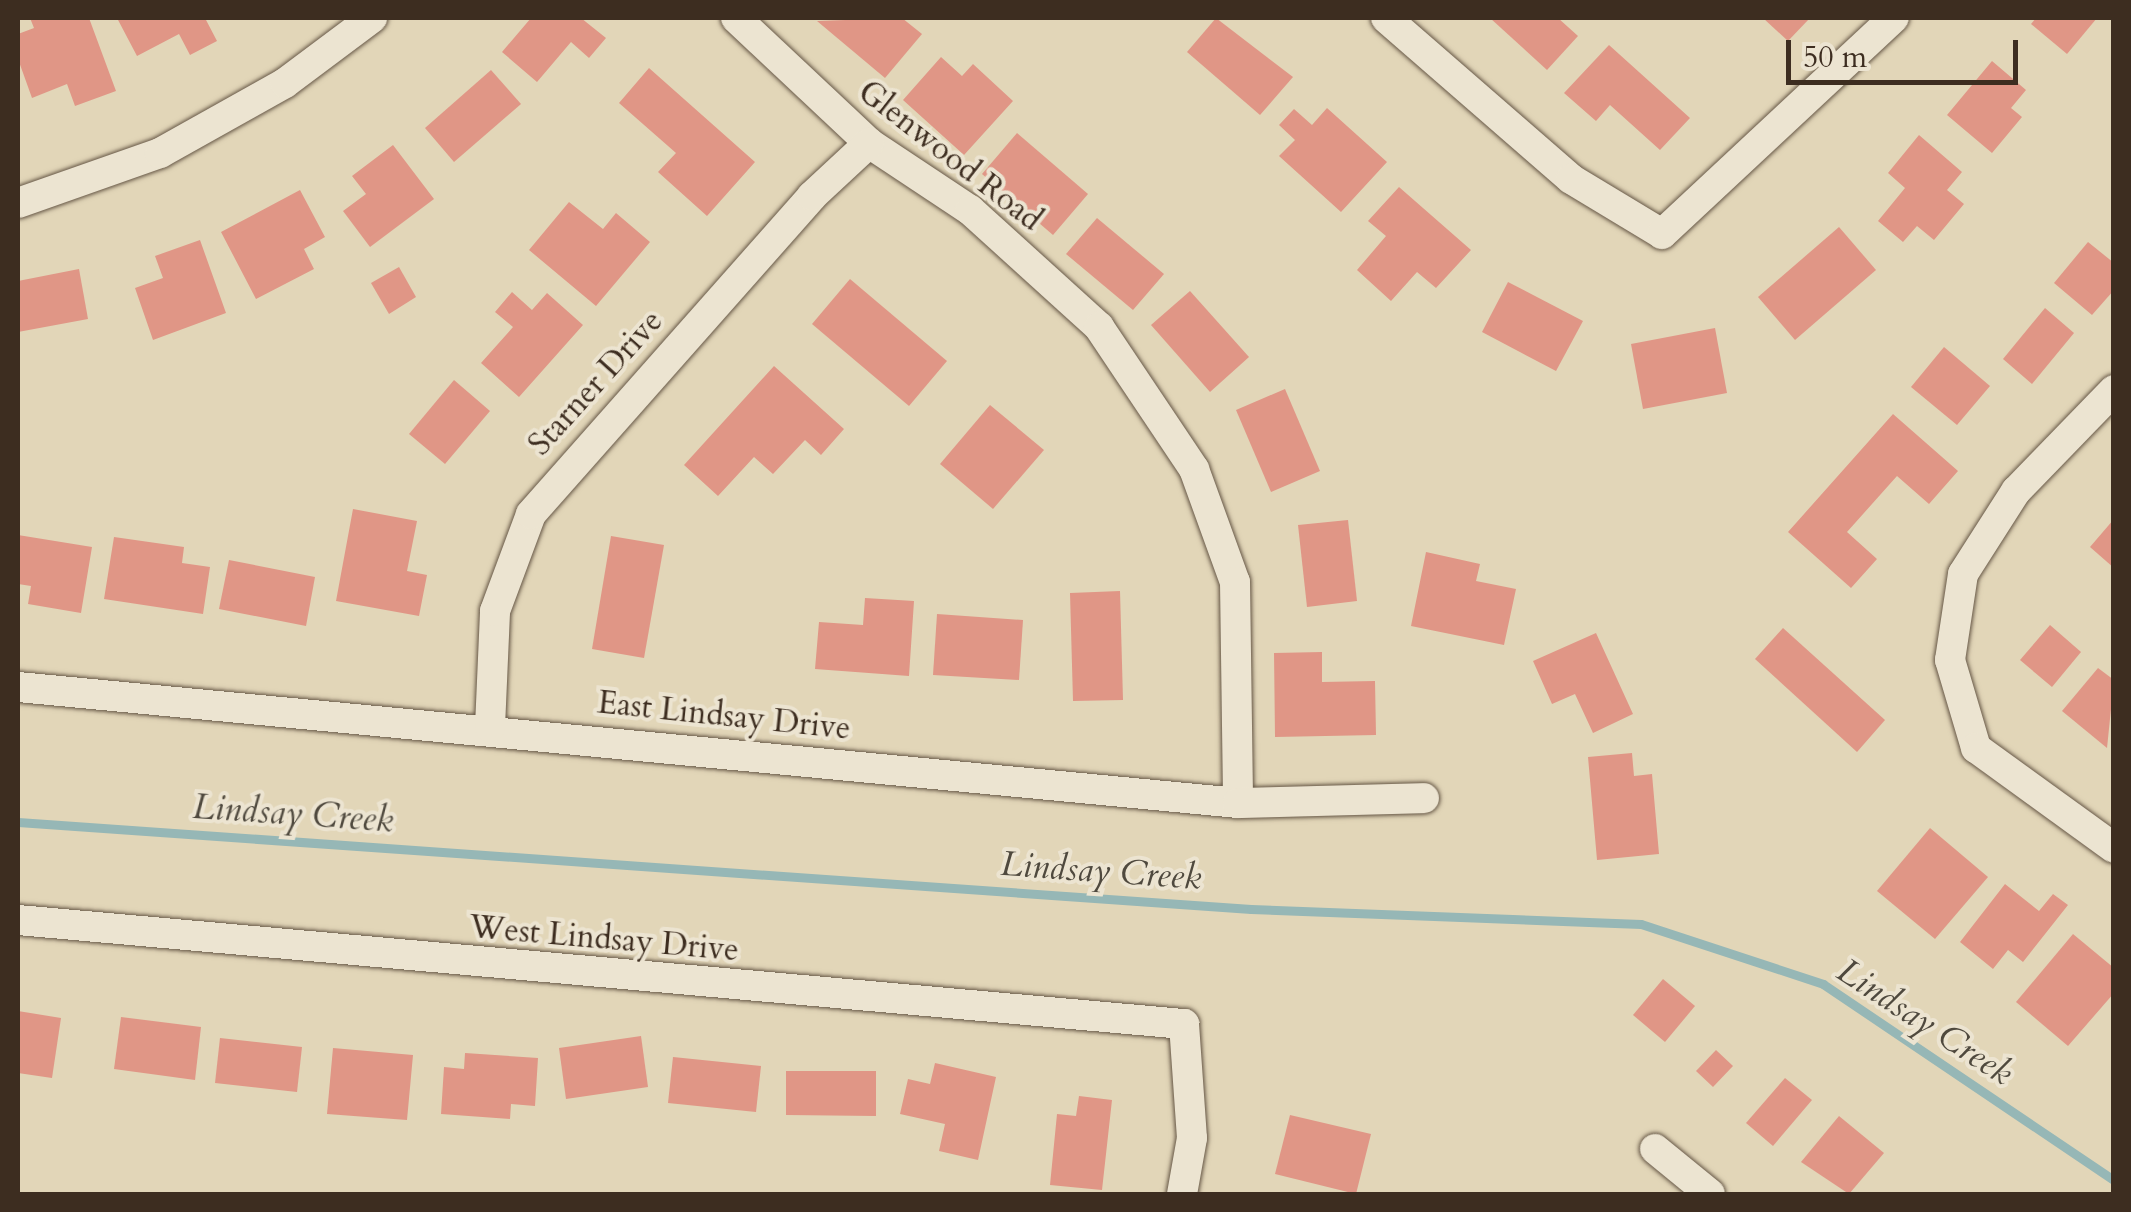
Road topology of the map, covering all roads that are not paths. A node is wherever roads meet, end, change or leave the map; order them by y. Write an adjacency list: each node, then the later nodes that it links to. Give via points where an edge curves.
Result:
1 (372, 18): 6 (street, via 285,83 160,153)
2 (736, 18): 5 (street, Glenwood Road)
3 (1386, 18): 4 (street, via 1571,179 1662,234)
4 (1894, 18)
5 (869, 143): 9 (street, Starner Drive, via 531,514 496,611); 11 (street, Glenwood Road, via 970,210 1099,327 1194,469 1235,582)
6 (18, 203)
7 (2114, 390): 12 (street, via 2016,490 1963,574 1950,660 1976,748)
8 (18, 687): 9 (street, East Lindsay Drive)
9 (490, 727): 11 (street, East Lindsay Drive)
10 (1424, 798): 11 (street, East Lindsay Drive)
11 (1238, 803)
12 (2114, 848)
13 (18, 920): 15 (street, West Lindsay Drive, via 1184,1024 1192,1138)
14 (1655, 1149): 16 (street)
15 (1182, 1194)
16 (1710, 1194)

